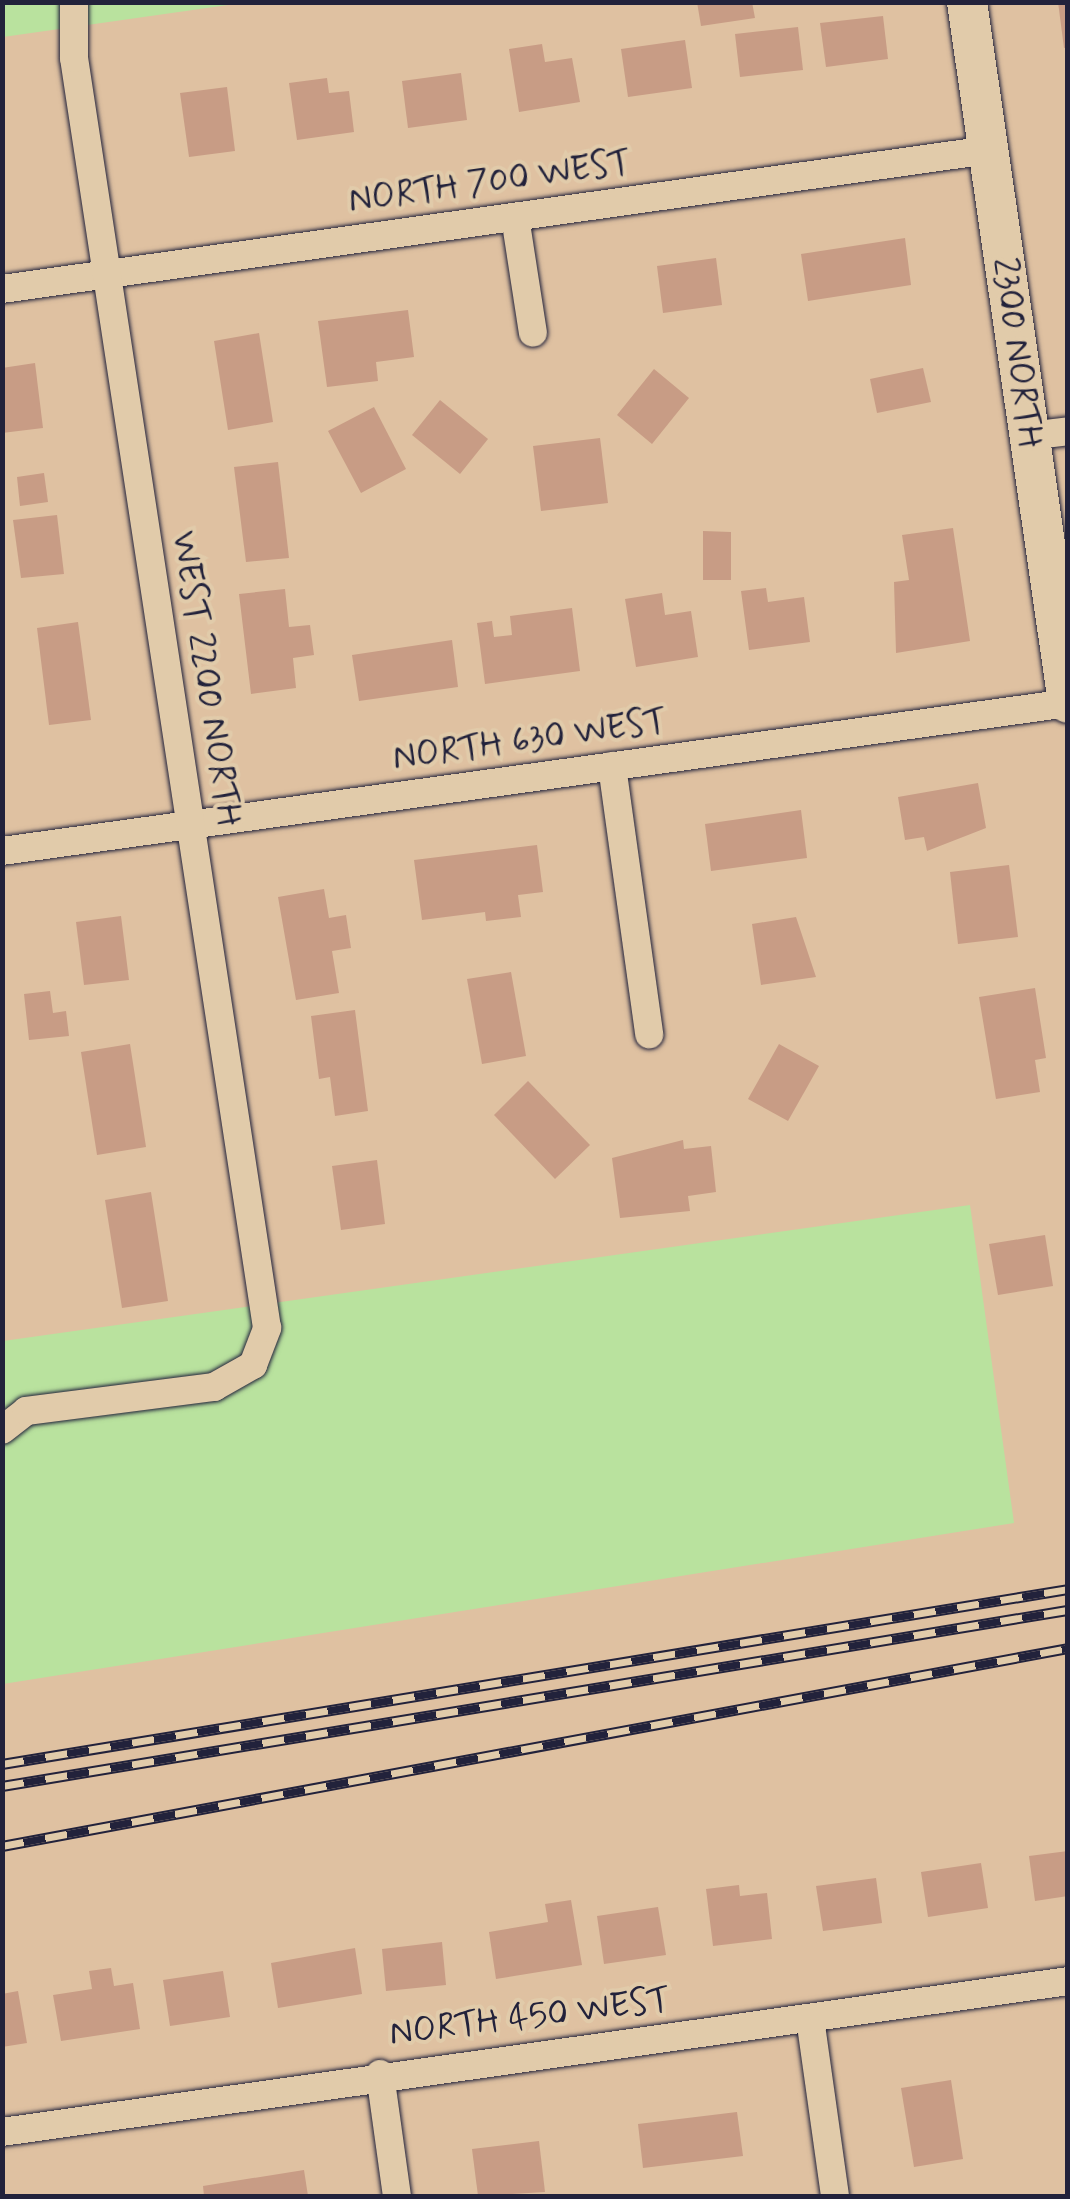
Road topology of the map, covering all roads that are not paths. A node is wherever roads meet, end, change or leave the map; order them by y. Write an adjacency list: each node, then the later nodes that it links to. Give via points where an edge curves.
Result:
1 (74, 2): 5 (street, WEST 2200 NORTH, via 74,58)
2 (967, 2): 3 (street, 2300 NORTH)
3 (988, 150): 4 (street, NORTH 700 WEST); 8 (street, 2300 NORTH)
4 (515, 216): 5 (street, NORTH 700 WEST); 7 (street)
5 (107, 274): 6 (street, NORTH 700 WEST); 11 (street, WEST 2200 NORTH)
6 (2, 289)
7 (533, 333)
8 (1048, 434): 9 (street, 2300 NORTH)
9 (1068, 703): 10 (street, NORTH 630 WEST)
10 (612, 766): 11 (street, NORTH 630 WEST); 13 (street)
11 (190, 825): 12 (street, NORTH 630 WEST); 14 (street, WEST 2200 NORTH, via 267,1328 253,1365 214,1387 26,1411)
12 (2, 851)
13 (649, 1034)
14 (2, 1430)
15 (1068, 1981): 16 (street, NORTH 450 WEST)
16 (810, 2018): 17 (street, NORTH 450 WEST); 20 (street)
17 (380, 2074): 18 (street, NORTH 450 WEST); 19 (street)
18 (2, 2132)
19 (396, 2196)
20 (834, 2196)

